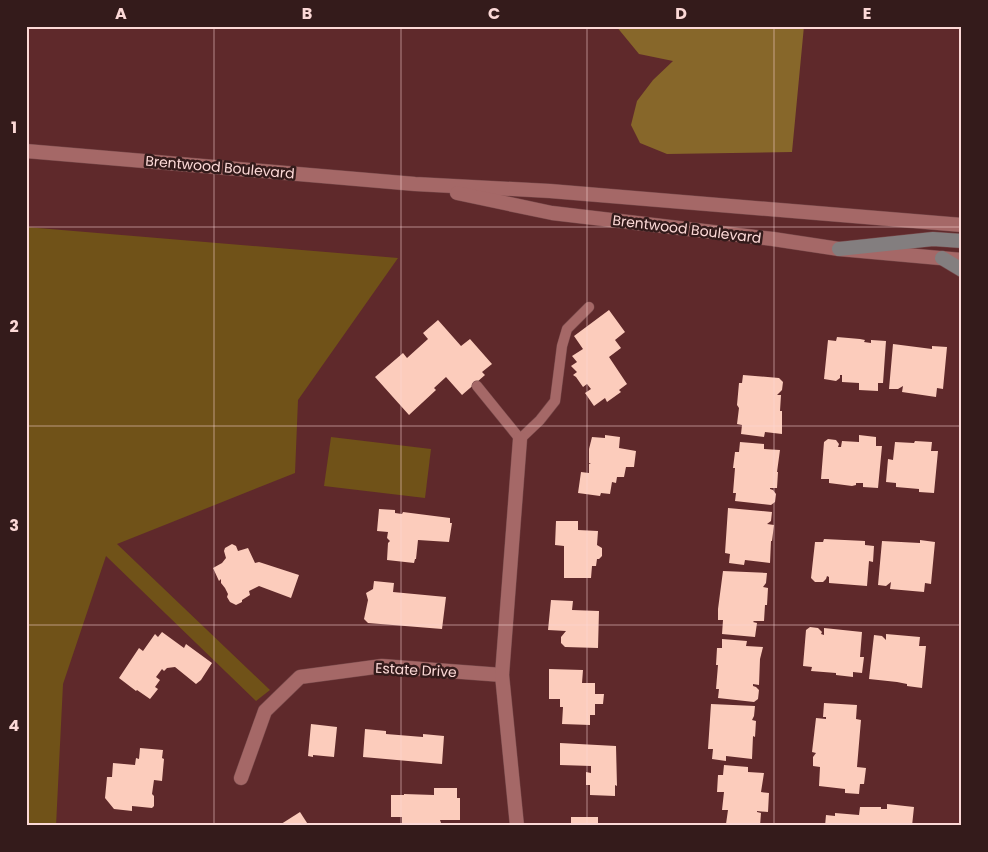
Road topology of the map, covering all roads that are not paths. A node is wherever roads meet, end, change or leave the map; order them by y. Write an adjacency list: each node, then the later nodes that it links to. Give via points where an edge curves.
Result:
1 (26, 151): 2 (street, Brentwood Boulevard)
2 (415, 184): 3 (street, Brentwood Boulevard, via 550,191); 5 (street, Brentwood Boulevard, via 552,213)
3 (962, 225)
4 (962, 240): 5 (main road, via 934,239)
5 (839, 249): 6 (street, Brentwood Boulevard)
6 (942, 258): 7 (street, Brentwood Boulevard); 8 (main road)
7 (962, 260)
8 (962, 270)
9 (589, 307): 11 (lane, via 567,329 555,401)
10 (477, 386): 11 (lane)
11 (520, 439): 12 (street)
12 (502, 675): 13 (street, Estate Drive, via 382,666 300,678 265,711); 14 (street)
13 (241, 778)
14 (517, 826)

